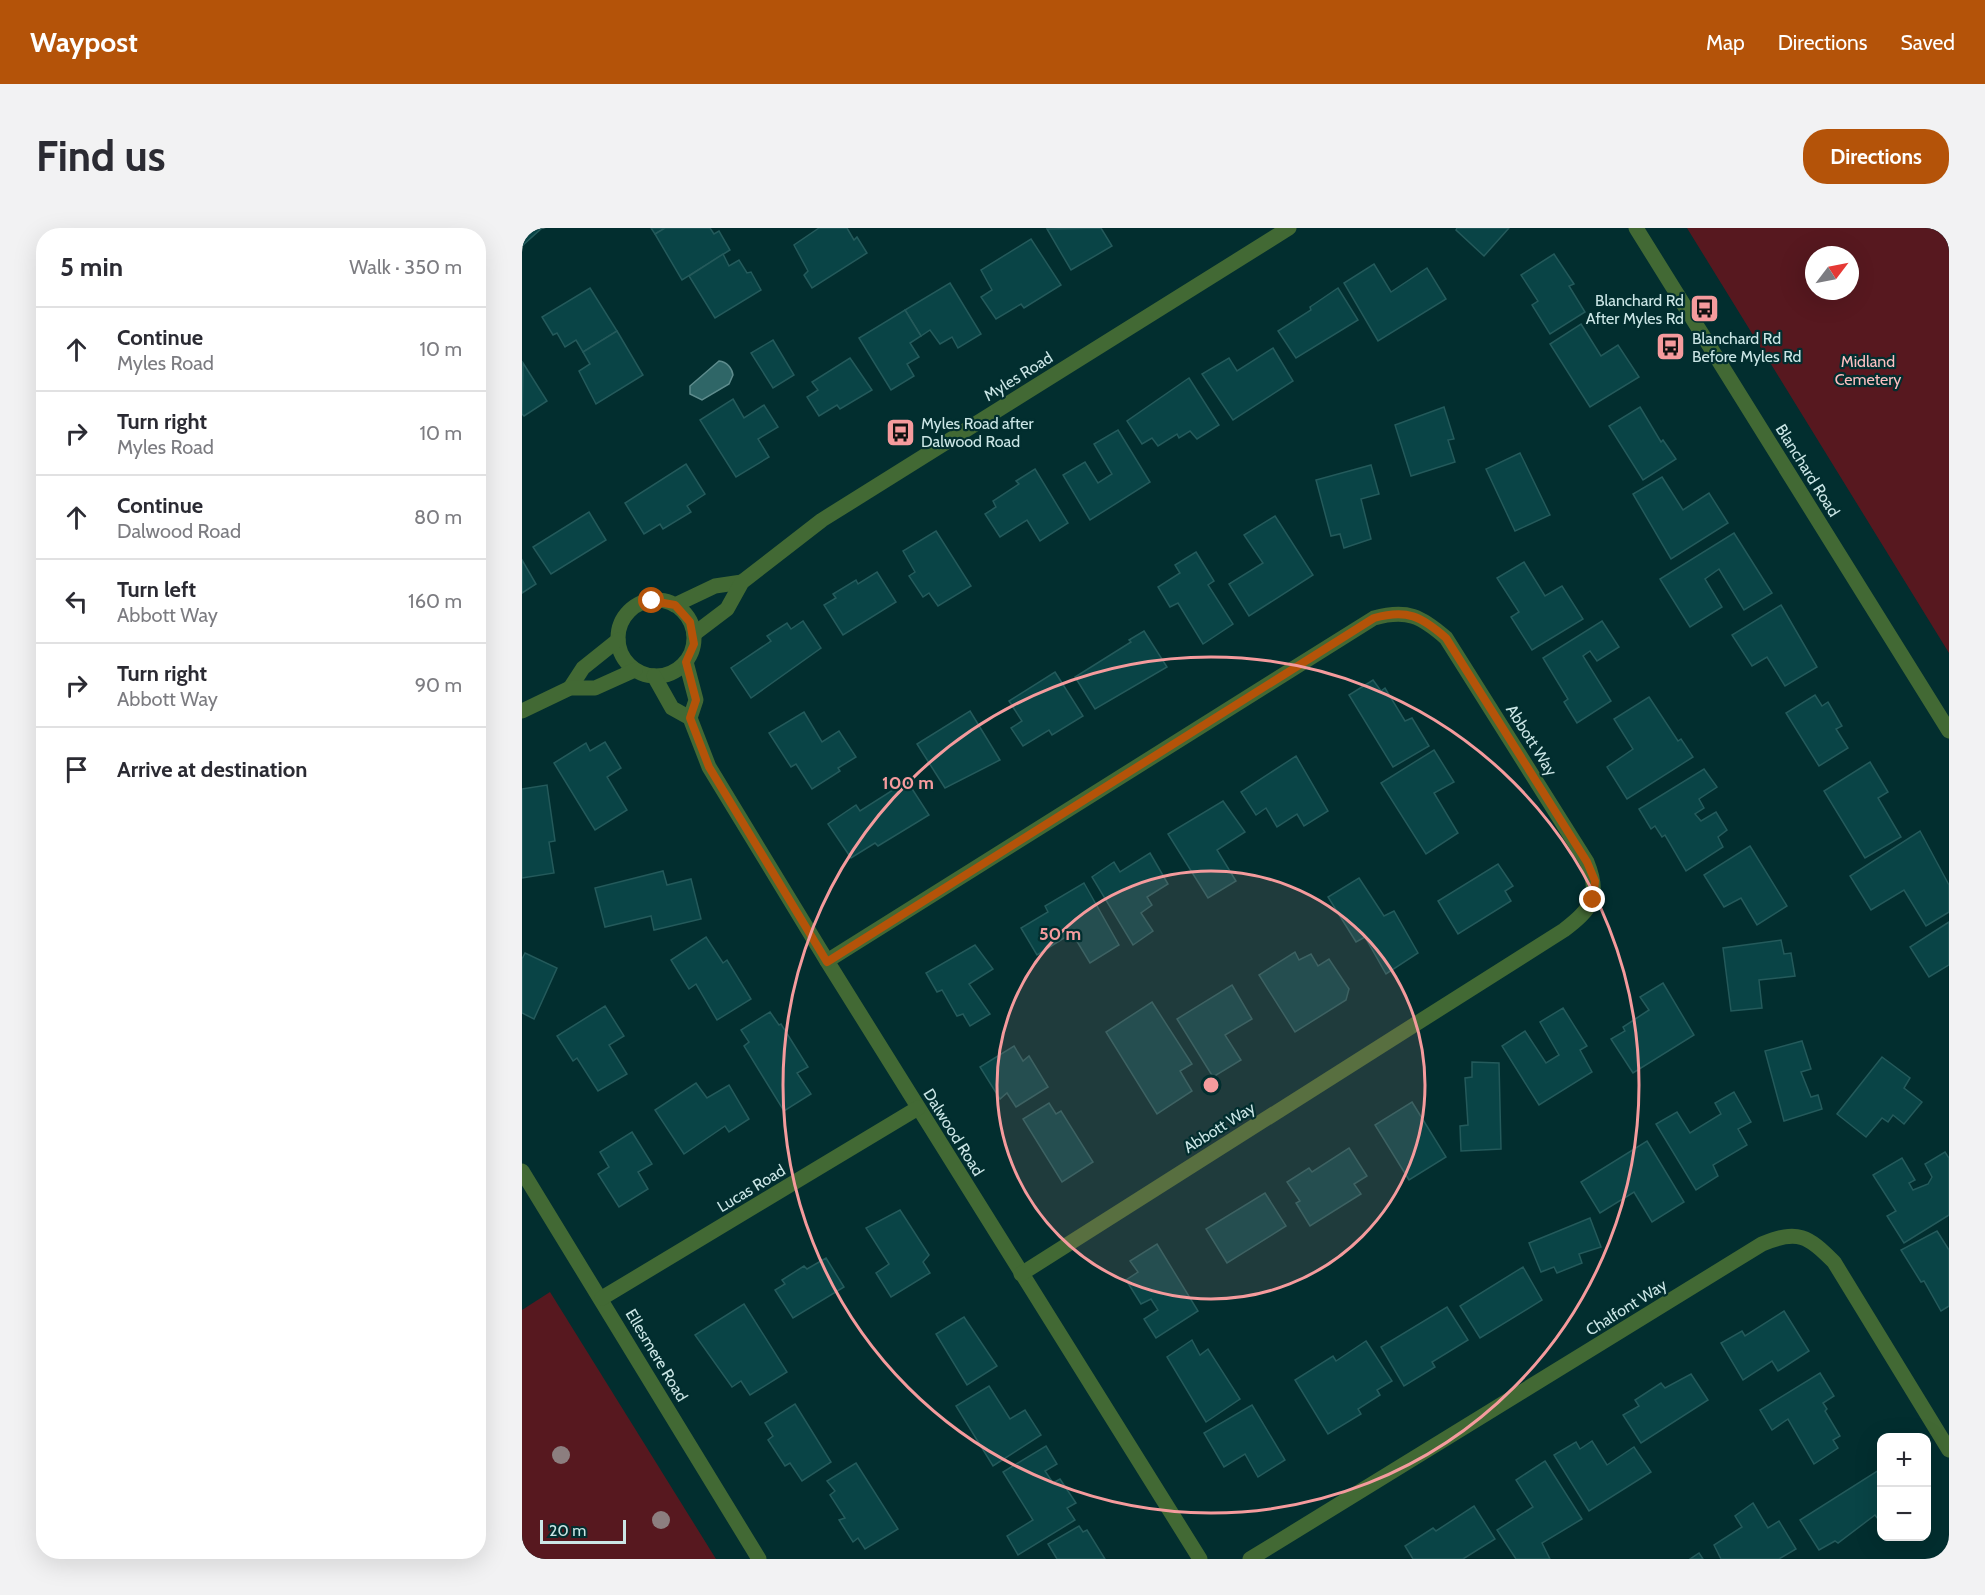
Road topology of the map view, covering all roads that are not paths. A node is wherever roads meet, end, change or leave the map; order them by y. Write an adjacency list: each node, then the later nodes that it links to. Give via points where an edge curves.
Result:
1 (1289, 228): 3 (street, Myles Road, via 822,520)
2 (1635, 228): 13 (street, Blanchard Road)
3 (742, 582): 4 (street, Myles Road, via 715,586); 5 (street, Myles Road, via 728,609)
4 (675, 605): 5 (street, via 690,622); 6 (street, via 664,601 641,603 624,618)
5 (694, 634): 7 (street)
6 (618, 640): 8 (street, via 620,651); 10 (street, via 583,668)
7 (686, 662): 9 (street, via 666,675); 12 (street, Dalwood Road, via 696,700)
8 (635, 670): 9 (street); 10 (street, via 596,688)
9 (654, 676): 12 (street, Dalwood Road, via 672,708)
10 (570, 688): 11 (street)
11 (522, 711)
12 (690, 718): 14 (street, Dalwood Road, via 709,767)
13 (1949, 731)
14 (827, 962): 15 (street, Dalwood Road); 17 (street, Abbott Way, via 1374,618 1393,613 1411,614 1446,638 1587,862 1595,881 1593,900 1581,917 1564,930)
15 (918, 1108): 17 (street, Dalwood Road); 18 (street, Lucas Road)
16 (522, 1171): 18 (street, Ellesmere Road)
17 (1021, 1274): 21 (street, Dalwood Road)
18 (602, 1298): 20 (street, Ellesmere Road)
19 (1949, 1450): 22 (street, Chalfont Way, via 1834,1262 1800,1235 1782,1236 1762,1244)
20 (759, 1559)
21 (1200, 1559)
22 (1250, 1559)

